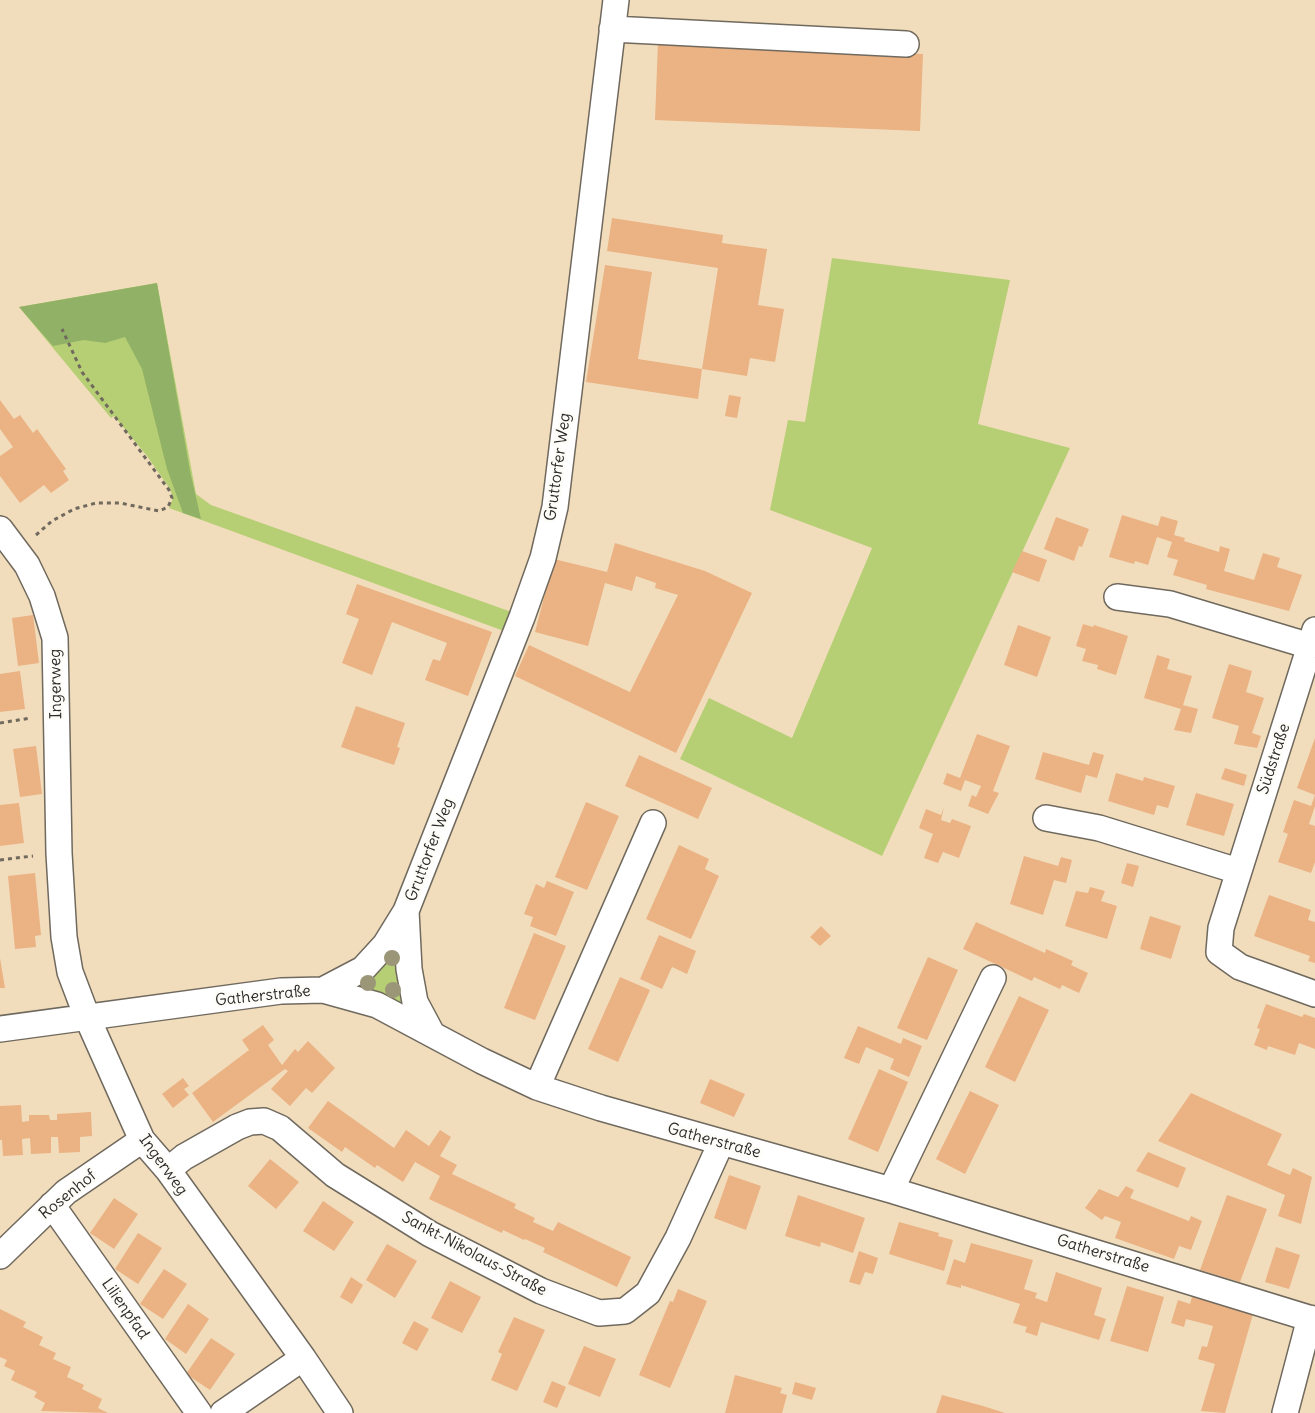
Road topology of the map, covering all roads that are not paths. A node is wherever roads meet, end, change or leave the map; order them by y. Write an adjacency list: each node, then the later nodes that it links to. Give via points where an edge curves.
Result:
1 (616, 0): 2 (street, Gruttorfer Weg)
2 (612, 29): 3 (street); 10 (street, Gruttorfer Weg, via 555,507 543,558 522,617)
3 (906, 44)
4 (0, 530): 14 (street, Ingerweg, via 26,565 42,596 54,638 64,937 70,972)
5 (1117, 597): 6 (street, Südstraße, via 1170,604)
6 (1312, 638): 9 (street, Südstraße)
7 (1046, 818): 9 (street, via 1099,828)
8 (653, 823): 17 (street)
9 (1238, 871): 13 (street, Südstraße, via 1220,928 1219,952 1240,967)
10 (406, 911): 12 (street, Gruttorfer Weg, via 385,945 363,968); 16 (street, Gruttorfer Weg, via 409,969 416,1002)
11 (994, 978): 21 (street)
12 (323, 990): 14 (street, Gatherstraße, via 281,991); 16 (street, Gatherstraße, via 377,1005)
13 (1315, 994)
14 (87, 1017): 15 (street, Gatherstraße); 18 (street, Ingerweg)
15 (0, 1029)
16 (431, 1032): 17 (street, Gatherstraße)
17 (537, 1087): 19 (street, Gatherstraße)
18 (142, 1140): 20 (street, Ingerweg); 22 (street, Rosenhof)
19 (721, 1143): 20 (street, Sankt-Nikolaus-Straße, via 678,1238 648,1293 625,1311 599,1313 541,1291 430,1234 335,1174 280,1128 264,1121 237,1127); 21 (street, Gatherstraße)
20 (168, 1170): 25 (street, Ingerweg)
21 (891, 1190): 24 (street, Gatherstraße)
22 (52, 1205): 23 (street, Rosenhof); 26 (street, Lilienpfad)
23 (0, 1256)
24 (1312, 1319): 29 (street)
25 (303, 1358): 27 (street); 28 (street, Ingerweg)
26 (199, 1413)
27 (223, 1413)
28 (340, 1413)
29 (1285, 1413)

